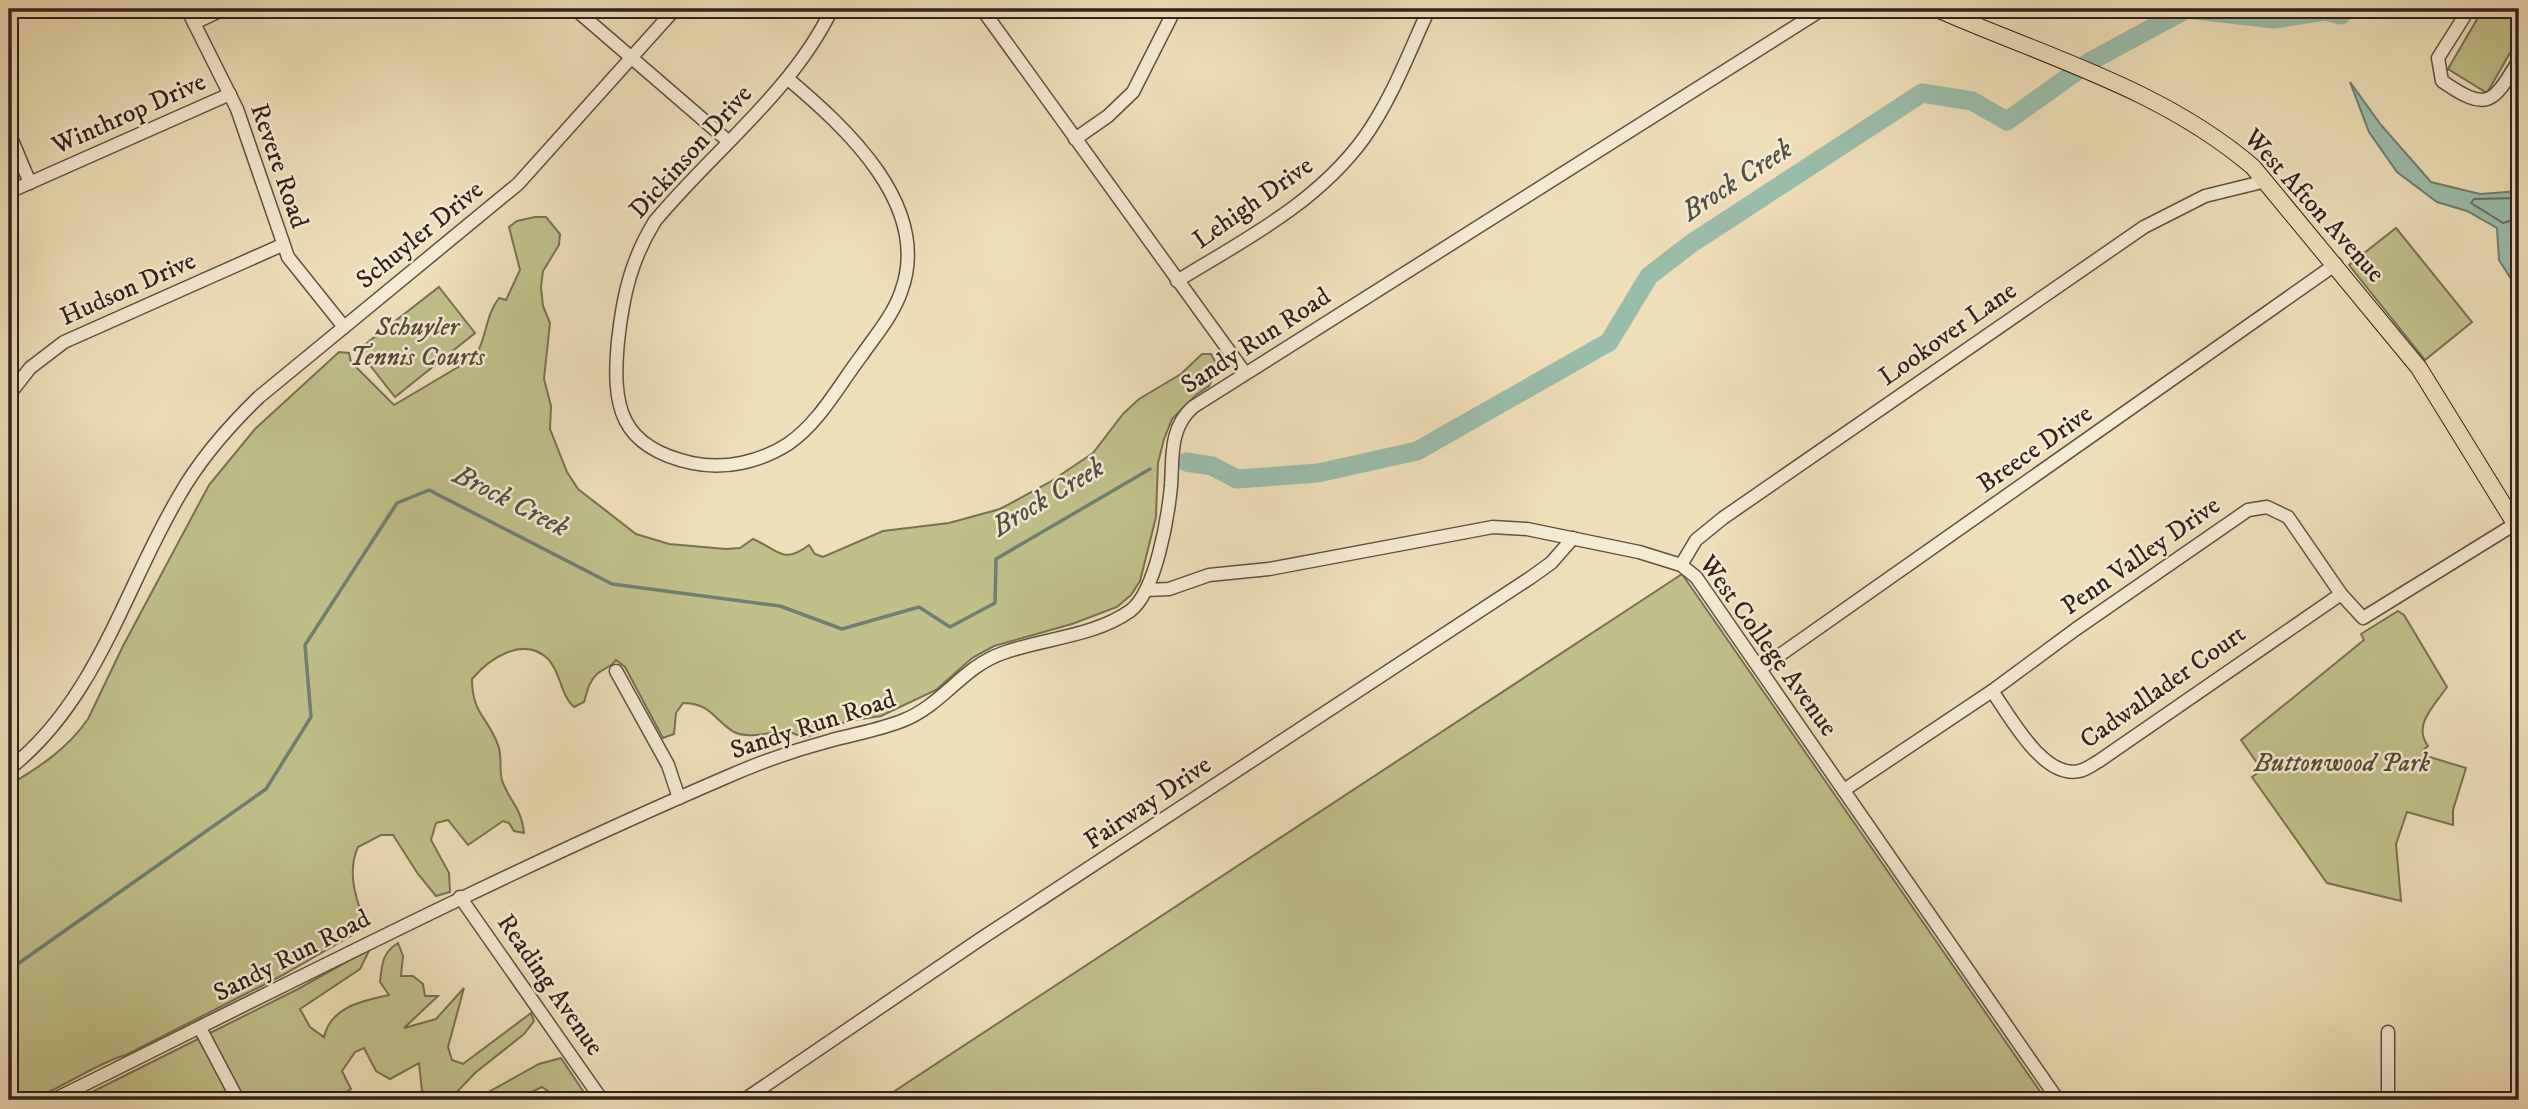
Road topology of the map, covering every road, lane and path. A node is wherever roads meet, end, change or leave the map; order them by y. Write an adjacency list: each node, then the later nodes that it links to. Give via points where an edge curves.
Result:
1 (187, 9): 12 (street, Revere Road)
2 (224, 9): 12 (street)
3 (575, 9): 13 (street)
4 (675, 9): 13 (street, Schuyler Drive)
5 (832, 9): 15 (street, Dickinson Drive, via 811,48)
6 (982, 9): 18 (street)
7 (1175, 9): 18 (street, via 1133,92)
8 (1823, 9): 27 (street, Sandy Run Road)
9 (1937, 9): 20 (main road, West Afton Avenue, via 2178,111 2210,131)
10 (2469, 9): 14 (street, via 2438,58 2442,81 2466,98 2486,101 2498,94)
11 (1425, 10): 25 (street, Lehigh Drive, via 1378,116 1336,172 1292,210)
12 (194, 23): 16 (street, Revere Road)
13 (632, 58): 19 (street); 26 (street, Schuyler Drive, via 519,184)
14 (2519, 60)
15 (787, 78): 19 (street, Dickinson Drive); 19 (street, Dickinson Drive, via 847,132 891,195 904,223 907,273 884,325 803,432 765,456 711,466 677,459 641,441 620,411 615,373 622,298 642,242 669,204)
16 (230, 94): 21 (street, Winthrop Drive); 23 (street, Revere Road)
17 (9, 133): 21 (street)
18 (1075, 138): 25 (street)
19 (728, 141)
20 (2266, 181): 24 (main road, West Afton Avenue); 31 (street, Lookover Lane, via 2205,196 2144,227 1723,518 1696,540)
21 (30, 183): 22 (street, Winthrop Drive)
22 (9, 192)
23 (282, 245): 26 (street, Revere Road, via 294,267); 28 (street, Hudson Drive, via 64,342 30,368)
24 (2336, 264): 29 (main road, West Afton Avenue, via 2419,368); 34 (street, Breece Drive)
25 (1177, 281): 27 (street)
26 (344, 327): 37 (street, Schuyler Drive, via 259,397 208,452 173,507 80,690 41,741)
27 (1245, 373): 32 (street, Sandy Run Road, via 1193,407 1178,426 1168,507)
28 (9, 396)
29 (2517, 527): 33 (street, Penn Valley Drive, via 2363,618)
30 (1573, 538): 31 (street, West College Avenue); 32 (street, West College Avenue, via 1493,527); 46 (street, Fairway Drive, via 1556,559 1530,578)
31 (1681, 565): 34 (street, West College Avenue, via 1696,577)
32 (1146, 590): 39 (street, Sandy Run Road, via 1128,613 1104,624 990,657 904,721 786,754)
33 (2341, 593): 36 (street, Cadwallader Court, via 2078,772 2059,770 2045,760); 36 (street, Penn Valley Drive, via 2288,517 2277,510 2257,508 2235,518)
34 (1760, 669): 38 (street, West College Avenue)
35 (616, 671): 39 (street, via 668,765)
36 (1992, 691): 38 (street, Penn Valley Drive)
37 (9, 769)
38 (1844, 790): 47 (street, West College Avenue)
39 (679, 798): 40 (street, Sandy Run Road)
40 (460, 897): 41 (street, Sandy Run Road); 45 (street, Reading Avenue)
41 (200, 1028): 43 (street, Sandy Run Road); 44 (street)
42 (2388, 1032): 48 (street)
43 (53, 1100)
44 (238, 1100)
45 (602, 1100)
46 (744, 1100)
47 (2058, 1100)
48 (2388, 1100)

